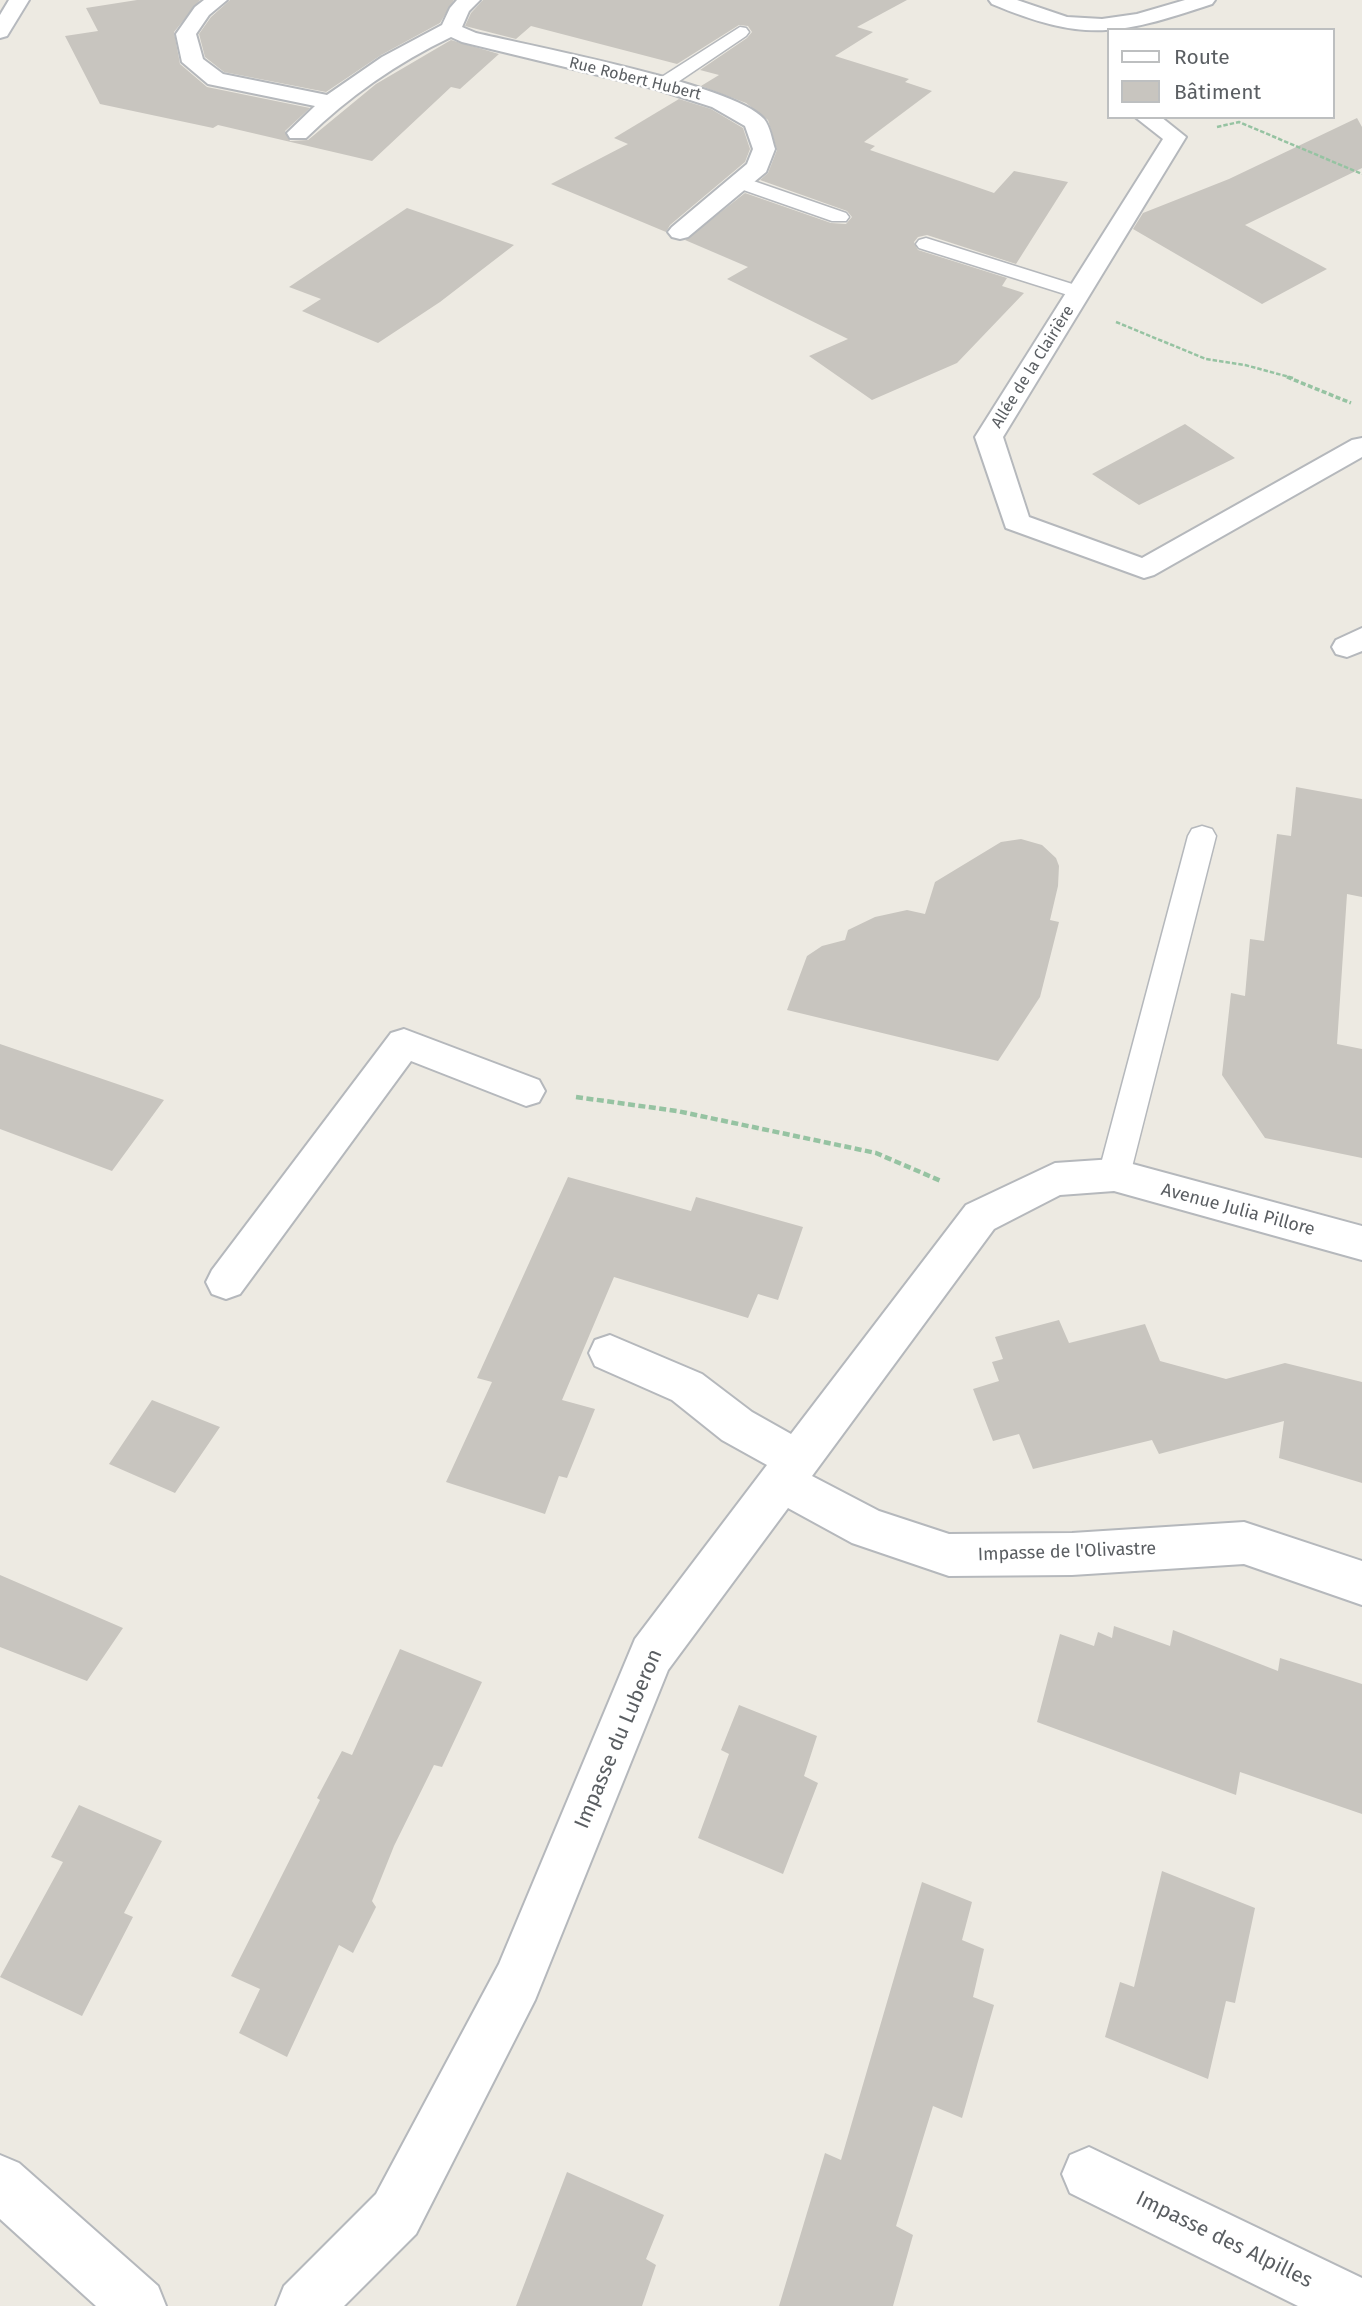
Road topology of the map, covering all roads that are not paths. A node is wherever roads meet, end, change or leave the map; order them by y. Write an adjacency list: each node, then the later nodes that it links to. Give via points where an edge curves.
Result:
1 (19, 0): 7 (street)
2 (217, 0): 10 (street, via 202,11 186,34 193,62 216,79)
3 (470, 0): 6 (street, via 460,8)
4 (999, 0): 5 (street, via 1069,24 1102,25 1135,21)
5 (1205, 0)
6 (450, 29): 9 (street, Rue Robert Hubert, via 468,38); 10 (street, via 409,48)
7 (0, 32)
8 (740, 32): 9 (lane)
9 (663, 84): 13 (street, Rue Robert Hubert, via 720,102 755,122 764,149 758,167)
10 (329, 102): 12 (street)
11 (1149, 119): 17 (street, Allée de la Clairière, via 1175,136)
12 (298, 133)
13 (739, 182): 14 (lane); 15 (street, Rue Robert Hubert)
14 (839, 217)
15 (680, 232)
16 (926, 244): 17 (lane)
17 (1076, 298): 18 (street, Allée de la Clairière, via 989,437 1016,522 1144,569)
18 (1362, 446)
19 (1202, 836): 21 (lane)
20 (526, 1091): 23 (street, via 404,1043)
21 (1114, 1175): 22 (street, Avenue Julia Pillore); 25 (street, Impasse du Luberon, via 1055,1179 980,1217)
22 (1362, 1243)
23 (226, 1282)
24 (610, 1353): 25 (street, Impasse de l'Olivastre, via 687,1387)
25 (789, 1471): 26 (street, Impasse de l'Olivastre, via 868,1528 948,1555 1072,1554 1244,1544); 30 (street, Impasse du Luberon, via 651,1655 517,1982 396,2214)
26 (1362, 1583)
27 (1089, 2174): 31 (street, Impasse des Alpilles)
28 (0, 2182): 29 (street)
29 (138, 2306)
30 (304, 2306)
31 (1359, 2306)

